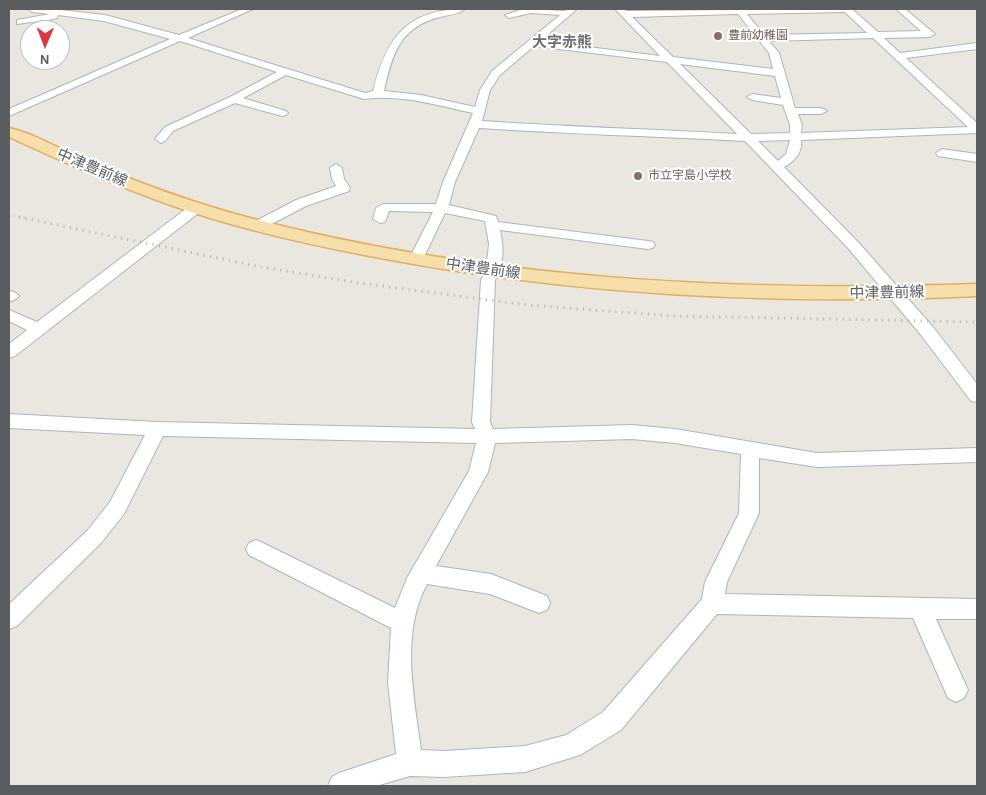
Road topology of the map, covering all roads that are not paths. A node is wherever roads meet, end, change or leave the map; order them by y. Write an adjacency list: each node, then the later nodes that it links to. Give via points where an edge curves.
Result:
1 (32, 9): 10 (street)
2 (249, 9): 22 (street)
3 (461, 9): 32 (street, via 425,19 397,37 383,68)
4 (779, 9): 5 (street); 8 (street)
5 (847, 9): 13 (street)
6 (900, 9): 18 (street)
7 (570, 11): 11 (street, via 525,10); 24 (street)
8 (740, 11): 9 (street); 15 (street)
9 (621, 12): 28 (street)
10 (67, 13): 12 (street); 14 (street)
11 (509, 14)
12 (92, 16): 16 (street); 22 (street)
13 (858, 18): 15 (street); 19 (street)
14 (38, 20)
15 (748, 20): 23 (street)
16 (70, 22)
17 (901, 24): 18 (street)
18 (918, 24): 21 (street, via 930,34)
19 (866, 25): 20 (street); 21 (street)
20 (883, 25)
21 (878, 36): 23 (street); 27 (street)
22 (179, 38): 30 (street); 37 (street)
23 (762, 38): 31 (street, via 774,53)
24 (532, 43): 26 (street); 39 (street, via 496,73 485,90)
25 (977, 46): 27 (street)
26 (607, 53): 28 (street); 29 (street)
27 (900, 56): 40 (street)
28 (670, 60): 31 (street); 43 (street)
29 (602, 64)
30 (286, 71): 32 (street, via 364,96); 34 (street)
31 (779, 73): 35 (street)
32 (378, 92): 39 (street, via 402,94)
33 (752, 97): 35 (street)
34 (234, 99): 38 (street); 44 (street, via 169,130)
35 (789, 106): 36 (street); 42 (street, via 796,124)
36 (821, 111)
37 (9, 113)
38 (282, 113)
39 (476, 118): 43 (street, via 557,130); 50 (street)
40 (977, 130): 42 (street)
41 (9, 132): 49 (main road, 中津豊前線, via 104,175)
42 (794, 137): 43 (street); 47 (street, via 796,144 792,155)
43 (747, 138): 47 (street)
44 (161, 139)
45 (942, 153): 46 (street)
46 (977, 158)
47 (777, 166): 58 (street)
48 (336, 168): 52 (street, via 344,188 301,203)
49 (196, 208): 52 (main road, 中津豊前線); 60 (street)
50 (441, 208): 51 (street, via 388,207 383,208); 53 (street, via 478,214 490,219); 55 (street)
51 (380, 219)
52 (258, 226): 55 (main road, 中津豊前線)
53 (491, 226): 54 (street); 56 (street, via 496,244)
54 (648, 245)
55 (416, 259): 56 (main road, 中津豊前線)
56 (492, 271): 58 (main road, 中津豊前線, via 647,288); 65 (street, via 488,280 482,356 481,422)
57 (977, 290): 58 (main road, 中津豊前線)
58 (896, 294): 62 (street)
59 (9, 315): 60 (street)
60 (38, 329): 61 (street)
61 (9, 352)
62 (977, 396)
63 (9, 422): 64 (street)
64 (157, 429): 65 (street); 74 (street, via 112,516)
65 (487, 436): 66 (street, via 632,432); 69 (street, via 478,472)
66 (750, 449): 67 (street, via 817,460); 71 (street, via 749,513 716,582)
67 (977, 455)
68 (256, 549): 75 (street)
69 (422, 574): 70 (street, via 491,584); 75 (street)
70 (539, 603)
71 (712, 604): 72 (street); 77 (street, via 612,721 571,746 525,759 444,764)
72 (920, 608): 73 (street); 76 (street)
73 (977, 609)
74 (9, 619)
75 (403, 622): 77 (street, via 400,683)
76 (956, 690)
77 (410, 762): 78 (street)
78 (341, 786)

